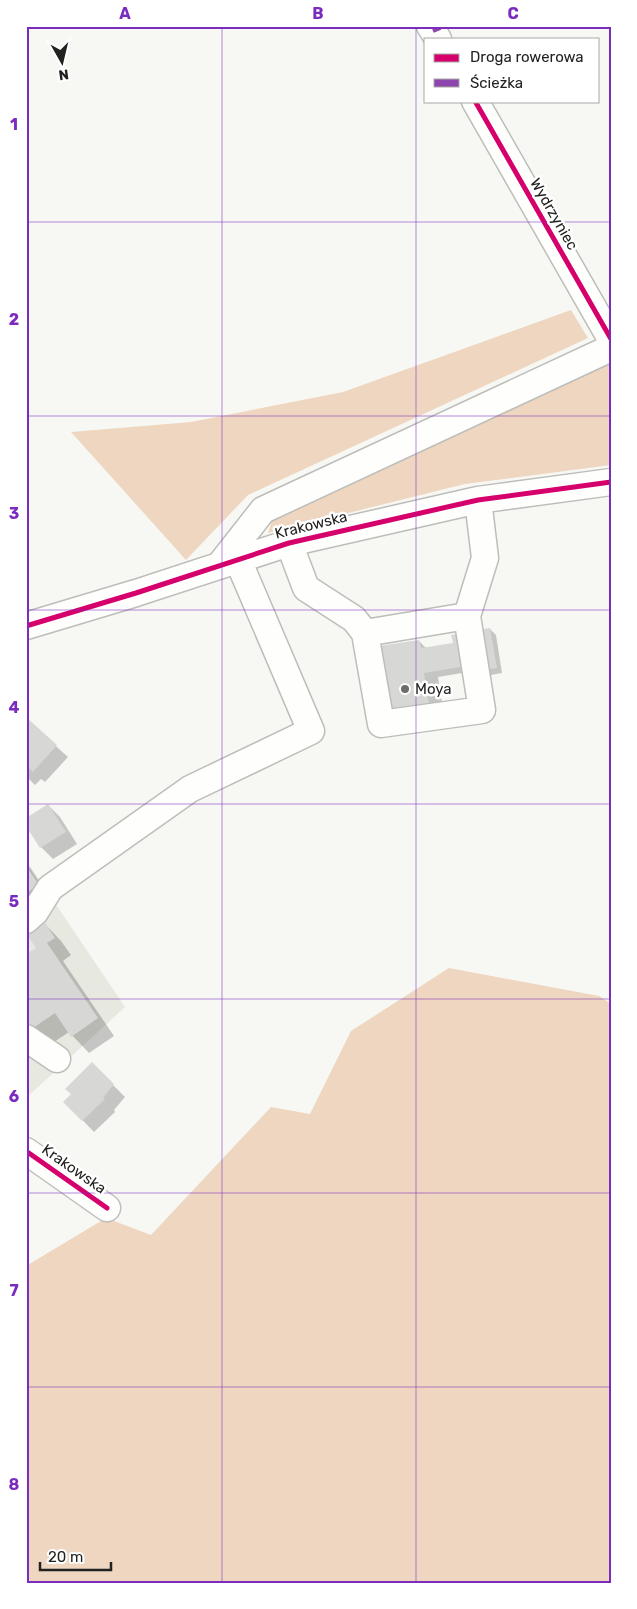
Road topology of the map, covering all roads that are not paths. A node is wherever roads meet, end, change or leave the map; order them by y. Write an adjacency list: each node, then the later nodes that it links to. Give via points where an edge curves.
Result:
1 (430, 26): 2 (street)
2 (437, 38)
3 (476, 102): 4 (street, Wydrzyniec)
4 (611, 339)
5 (611, 348): 9 (street, via 264,510)
6 (611, 482): 7 (street, Krakowska)
7 (478, 500): 8 (street, Krakowska); 10 (street, via 485,558)
8 (289, 543): 9 (street, Krakowska); 12 (street, via 306,588 354,619)
9 (228, 563): 11 (street, Krakowska); 13 (street, via 311,731 190,789 50,888)
10 (467, 616): 12 (street); 12 (street, via 482,710 381,724)
11 (26, 626)
12 (364, 633)
13 (26, 920)
14 (26, 1038): 15 (street)
15 (57, 1059)
16 (26, 1151): 17 (street, Krakowska)
17 (107, 1208)

